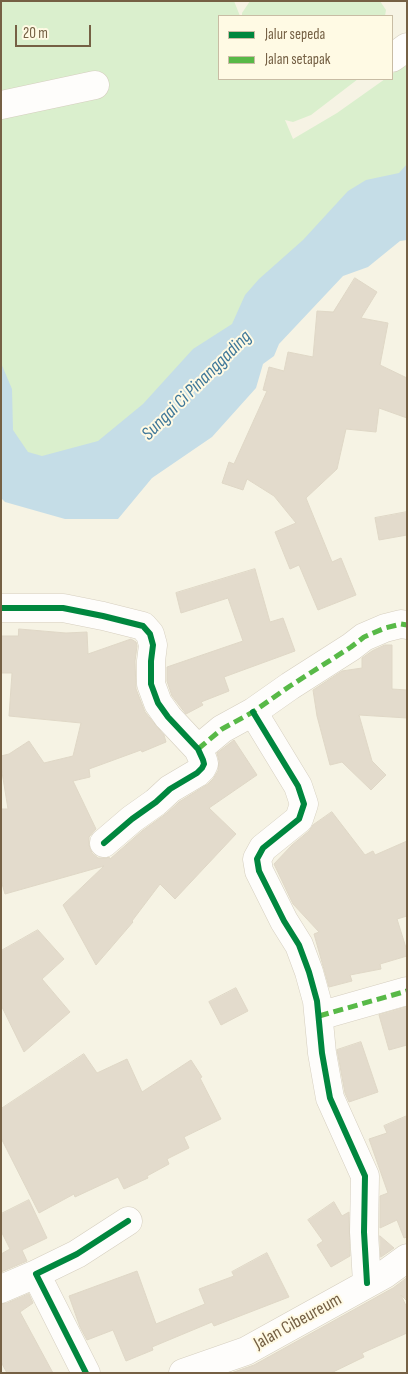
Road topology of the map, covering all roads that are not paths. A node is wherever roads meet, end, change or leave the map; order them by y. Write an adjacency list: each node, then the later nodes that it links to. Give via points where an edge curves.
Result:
1 (407, 47): 2 (street)
2 (393, 57)
3 (95, 86): 4 (street)
4 (1, 105)
5 (1, 608): 8 (street, via 63,608 143,626 153,645 151,684 158,703)
6 (407, 625): 7 (street, via 385,628 364,637)
7 (253, 712): 8 (street, via 222,729); 11 (street, via 298,786 304,804 298,819 263,848 257,860 258,871 299,945)
8 (198, 749): 9 (street, via 204,764 202,768 170,789)
9 (104, 843)
10 (407, 992): 11 (street)
11 (319, 1016): 15 (street, via 330,1098 365,1176)
12 (128, 1221): 14 (street, via 77,1254)
13 (407, 1258): 15 (street, Jalan Cibeureum)
14 (36, 1274): 16 (street); 17 (street)
15 (367, 1283): 18 (street, Jalan Cibeureum, via 246,1351)
16 (1, 1289)
17 (86, 1373)
18 (183, 1373)

